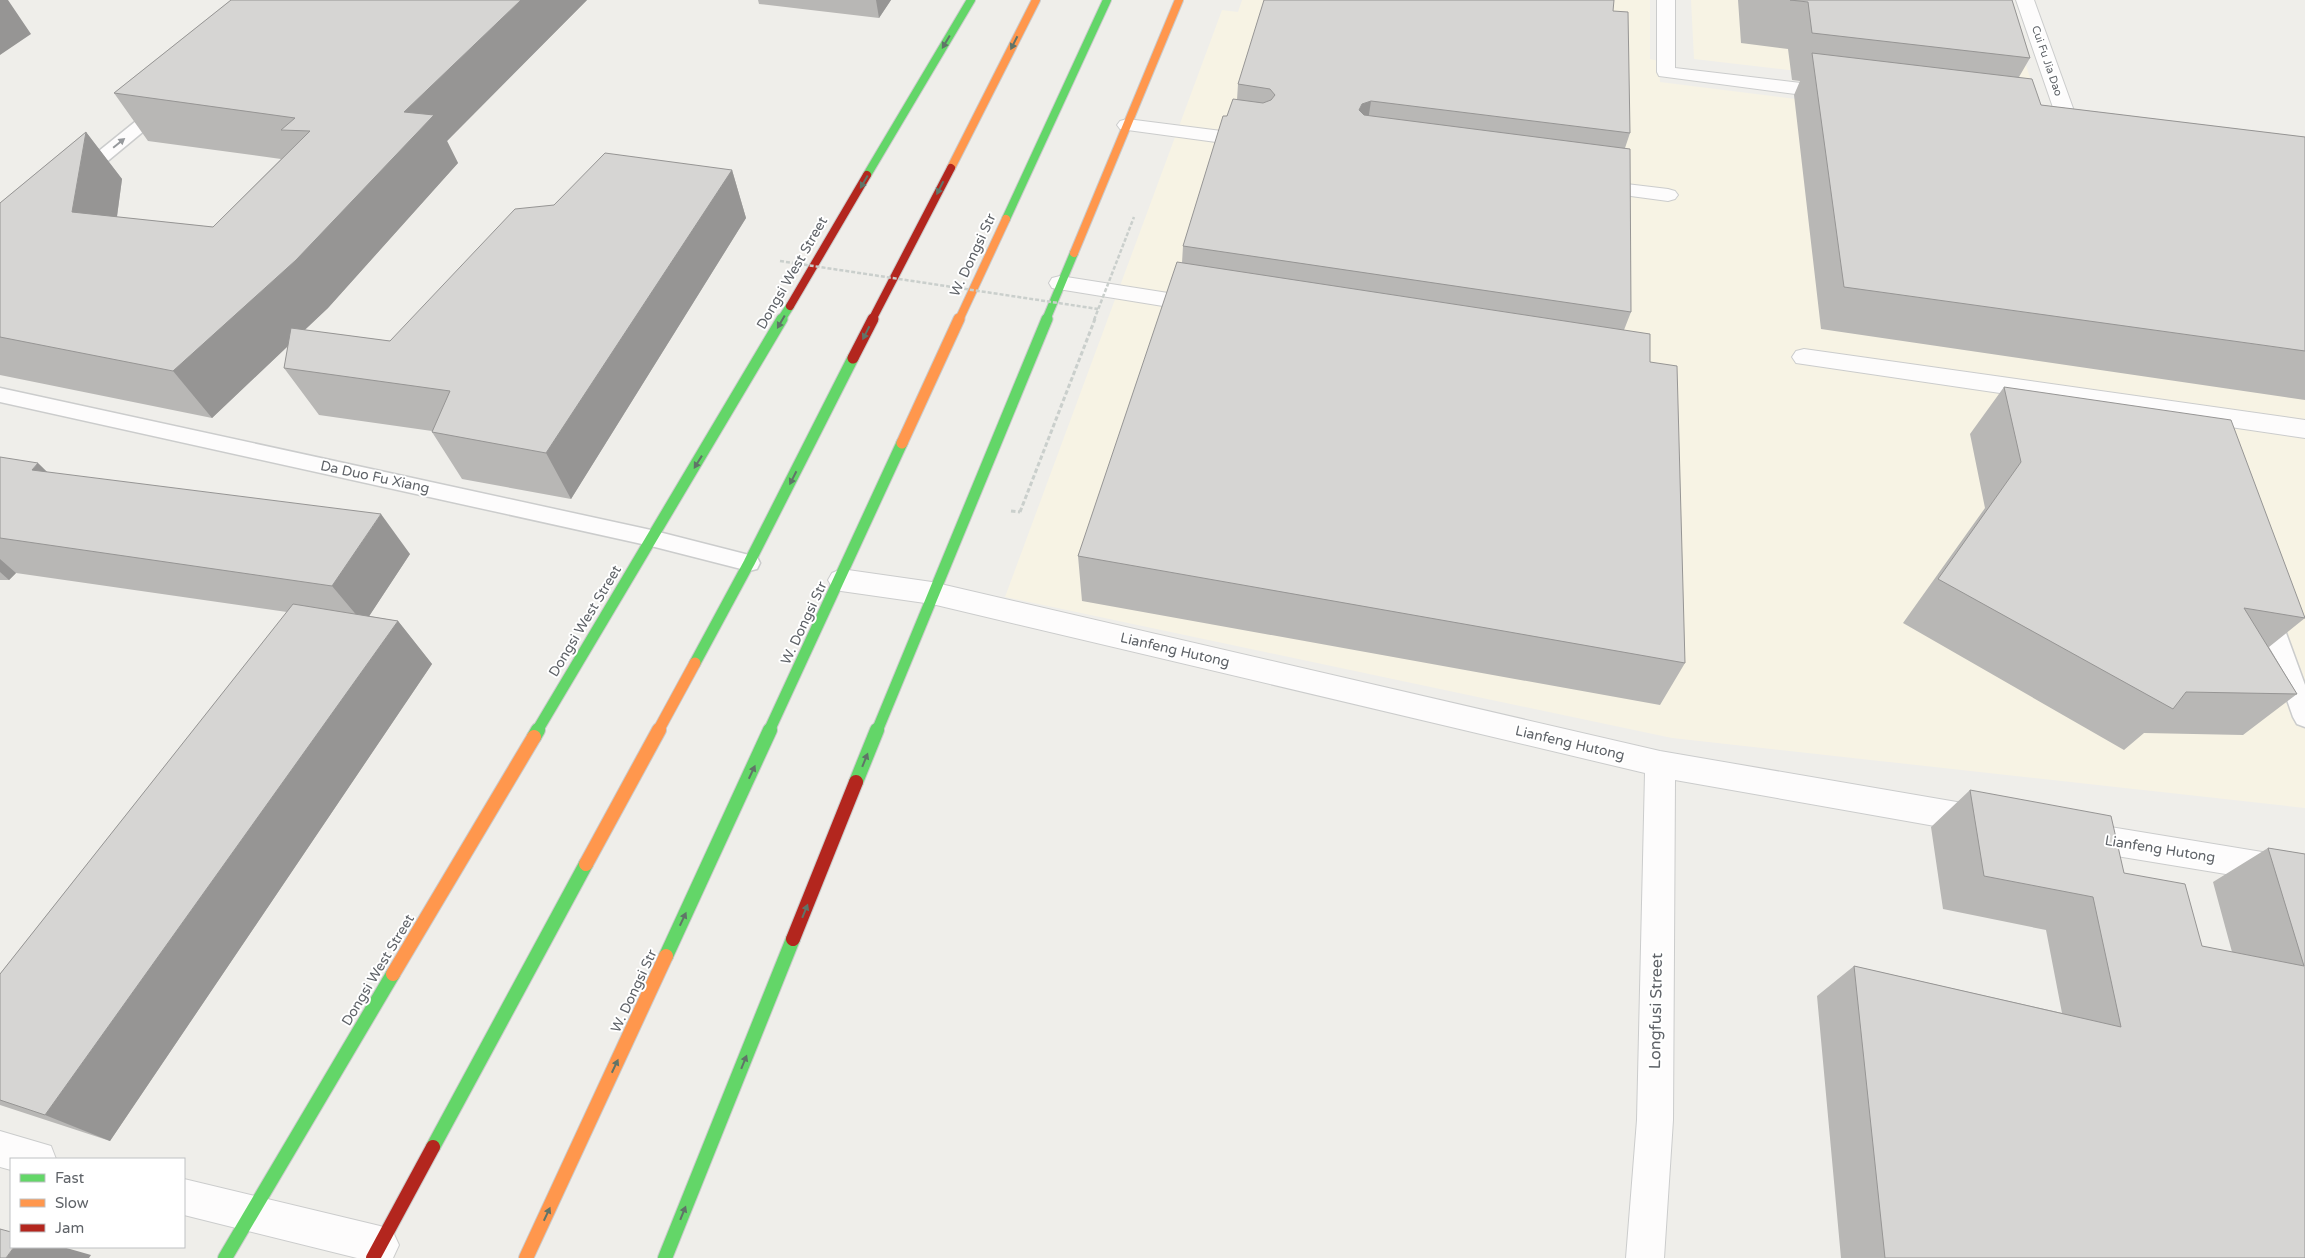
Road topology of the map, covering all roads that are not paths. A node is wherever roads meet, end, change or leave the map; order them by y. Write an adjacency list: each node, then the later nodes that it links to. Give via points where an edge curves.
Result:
1 (971, 0): 22 (street, Dongsi West Street, one-way to 22)
2 (1036, 0): 23 (street, one-way to 23)
3 (1107, 0): 24 (street, W. Dongsi Str)
4 (1179, 0): 12 (street)
5 (1666, 0): 7 (street, via 1666,72)
6 (2026, 0): 10 (street, Cui Fu Jia Dao)
7 (1851, 95)
8 (174, 98): 15 (lane, one-way to 8)
9 (2048, 119): 10 (street)
10 (2068, 122): 11 (street)
11 (2088, 124)
12 (1128, 125): 13 (street); 17 (street)
13 (1259, 142)
14 (1570, 182): 16 (street)
15 (68, 185)
16 (1668, 195)
17 (1060, 283): 18 (street); 26 (street)
18 (1218, 308)
19 (1804, 357): 21 (street, via 2199,422)
20 (0, 395): 22 (lane, Da Duo Fu Xiang)
21 (2305, 429)
22 (651, 538): 23 (lane, Da Duo Fu Xiang); 35 (street, Dongsi West Street)
23 (750, 562): 36 (street)
24 (841, 580): 26 (street, Lianfeng Hutong); 38 (street, W. Dongsi Str, one-way to 24)
25 (2259, 588): 27 (lane)
26 (932, 593): 28 (street, Lianfeng Hutong); 39 (street, one-way to 26)
27 (2305, 718)
28 (1660, 764): 29 (street, Lianfeng Hutong); 40 (street, Longfusi Street, via 1655,1120)
29 (2002, 823)
30 (2051, 831): 31 (street, Lianfeng Hutong)
31 (2305, 873)
32 (0, 1149): 33 (street)
33 (34, 1158)
34 (185, 1197): 35 (street)
35 (251, 1214): 36 (street); 37 (street, Dongsi West Street)
36 (377, 1251)
37 (225, 1258)
38 (526, 1258)
39 (665, 1258)
40 (1645, 1258)

